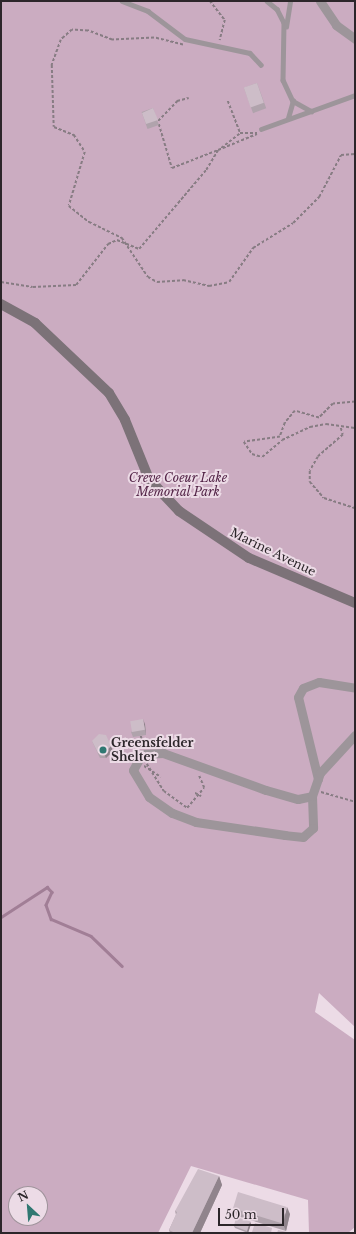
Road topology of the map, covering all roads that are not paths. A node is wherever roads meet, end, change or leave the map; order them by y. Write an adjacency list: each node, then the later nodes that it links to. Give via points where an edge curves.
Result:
1 (122, 1): 7 (lane, via 148,11 184,39 250,53)
2 (267, 1): 5 (lane, via 277,9)
3 (290, 1): 5 (lane)
4 (320, 1): 6 (street, via 336,25)
5 (285, 33): 9 (lane, via 283,80)
6 (355, 39)
7 (261, 65)
8 (355, 95): 10 (lane)
9 (293, 102): 10 (lane); 11 (lane)
10 (311, 111): 11 (lane)
11 (288, 118): 12 (lane)
12 (261, 129)
13 (1, 304): 14 (main road, Marine Avenue, via 44,331 109,393 125,420 149,479 179,511 249,558)
14 (355, 603)
15 (355, 688): 17 (street, via 319,682 303,688 298,698)
16 (355, 735): 17 (street, via 339,749)
17 (318, 778): 18 (street)
18 (313, 793): 18 (street, via 298,799 169,755 145,753 136,760 133,770 148,798 196,822 303,837 313,828)

